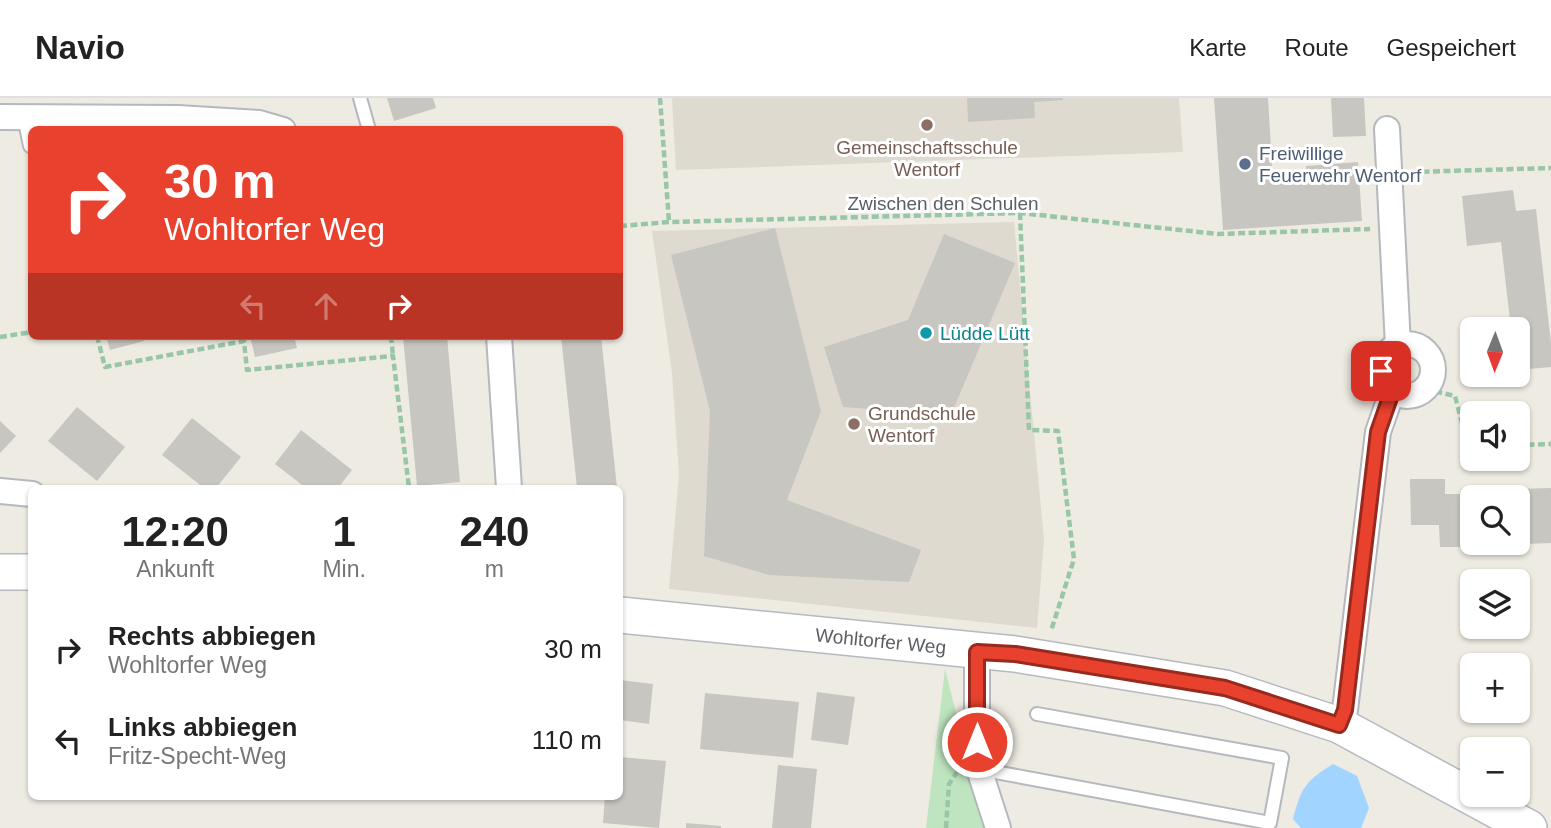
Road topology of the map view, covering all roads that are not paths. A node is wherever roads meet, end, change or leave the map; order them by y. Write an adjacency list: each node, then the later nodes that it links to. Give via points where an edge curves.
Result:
1 (360, 98): 5 (lane)
2 (12, 117): 3 (street); 7 (lane)
3 (179, 124): 4 (street)
4 (269, 126)
5 (368, 126)
6 (1388, 129): 9 (street)
7 (28, 143)
8 (499, 340): 11 (street)
9 (1398, 346): 10 (street, via 1385,356 1381,371); 10 (street, via 1416,346 1429,356 1433,373 1425,389 1409,396)
10 (1392, 392): 19 (street, via 1378,432 1345,710)
11 (509, 485)
12 (0, 491): 13 (street)
13 (28, 494)
14 (0, 572): 15 (main road)
15 (28, 572)
16 (623, 615): 17 (main road, Wohltorfer Weg)
17 (977, 652): 19 (main road, Wohltorfer Weg, via 1225,688); 20 (street)
18 (1037, 714): 20 (lane, via 1282,758 1270,823)
19 (1339, 725): 22 (main road, Wohltorfer Weg)
20 (979, 769): 21 (street)
21 (998, 828)
22 (1529, 828)

